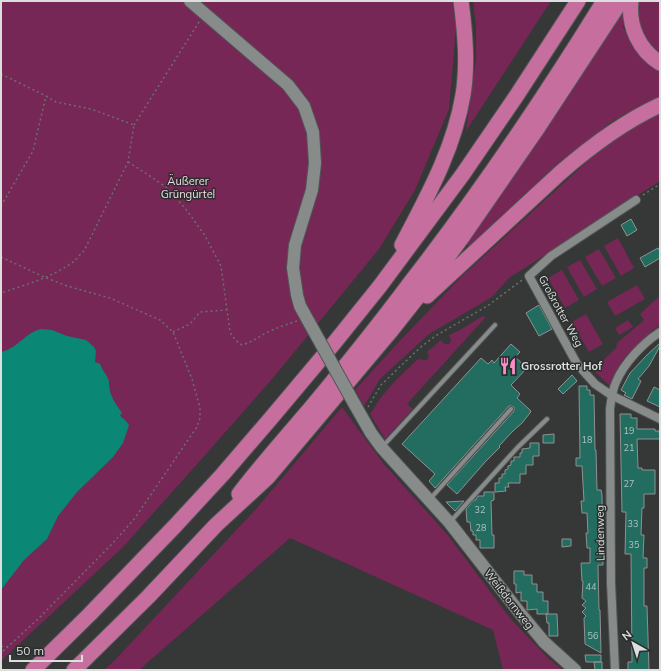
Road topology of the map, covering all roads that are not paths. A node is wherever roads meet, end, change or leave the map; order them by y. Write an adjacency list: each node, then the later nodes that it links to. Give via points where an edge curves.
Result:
1 (190, 1): 18 (street, Weißdornweg, bridge, via 288,85 304,106 313,132 315,163 312,190 295,245 293,268 297,294 305,322)
2 (461, 1): 10 (highway, via 466,67 457,120 447,153 433,184)
3 (576, 1): 10 (highway, via 517,95 463,174)
4 (604, 1): 21 (highway, via 521,128 411,283 311,408 258,469)
5 (621, 1): 12 (highway, via 467,230)
6 (631, 1): 7 (highway, via 631,16 637,38 649,56)
7 (660, 63)
8 (660, 105): 12 (highway, via 621,126 577,158)
9 (636, 200): 14 (street, Großrotter Weg, via 551,256 529,276 577,364 595,384)
10 (380, 286): 22 (highway, via 223,474 133,570)
11 (495, 325): 18 (lane)
12 (390, 332): 21 (highway, via 268,477)
13 (660, 332): 14 (street, Lindenweg, via 625,366 616,380)
14 (611, 395): 17 (street, Großrotter Weg); 25 (street, Lindenweg, via 611,575)
15 (511, 409): 19 (lane)
16 (547, 418): 20 (lane)
17 (660, 419)
18 (382, 448): 19 (street, Weißdornweg)
19 (429, 500): 20 (street, Weißdornweg)
20 (449, 522): 24 (street, Weißdornweg, via 544,642)
21 (216, 525): 23 (highway)
22 (33, 670)
23 (74, 670)
24 (576, 670)
25 (615, 670)

